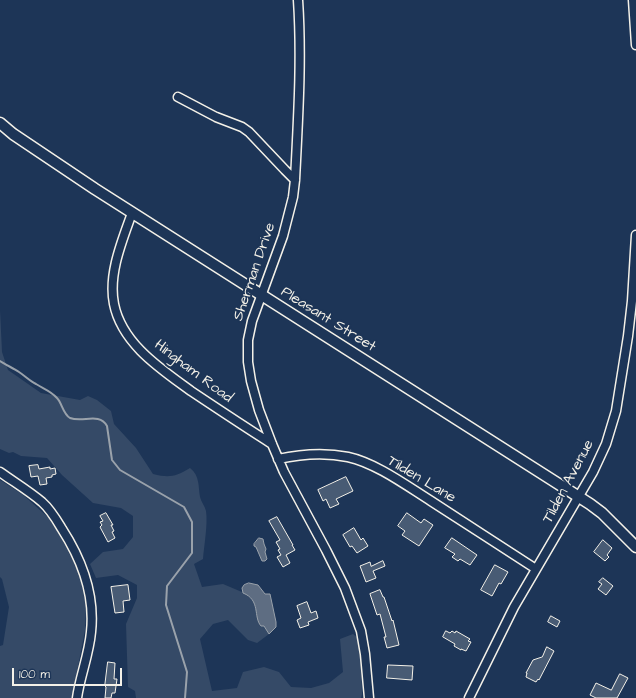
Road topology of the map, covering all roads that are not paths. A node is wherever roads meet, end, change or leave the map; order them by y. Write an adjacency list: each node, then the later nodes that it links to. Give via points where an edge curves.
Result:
1 (298, 0): 6 (street, Sherman Drive, via 300,73)
2 (633, 0): 3 (street)
3 (636, 45)
4 (178, 97): 6 (street, via 242,127)
5 (0, 123): 7 (street, Pleasant Street)
6 (296, 180): 9 (street, Sherman Drive, via 283,236)
7 (132, 212): 9 (street, Pleasant Street); 11 (street, Hingham Road, via 115,269 114,303 122,326 157,366)
8 (636, 235): 10 (street, Tilden Avenue)
9 (261, 295): 11 (street, Sherman Drive, via 248,340 248,362 259,410); 14 (street, Pleasant Street)
10 (634, 302): 14 (street, Tilden Avenue, via 616,410 606,444 594,472)
11 (272, 444): 12 (street, Sherman Drive)
12 (278, 459): 16 (street, Tilden Lane, via 296,455 326,454 359,460 392,476); 18 (street, Sherman Drive, via 345,588 360,631)
13 (0, 472): 17 (street, via 31,493 52,513 69,539 84,570 92,614 91,633)
14 (579, 497): 15 (street, Pleasant Street, via 602,512); 16 (street, Tilden Avenue)
15 (636, 547)
16 (536, 569): 19 (street, Tilden Avenue, via 514,607)
17 (77, 698)
18 (369, 698)
19 (469, 698)

